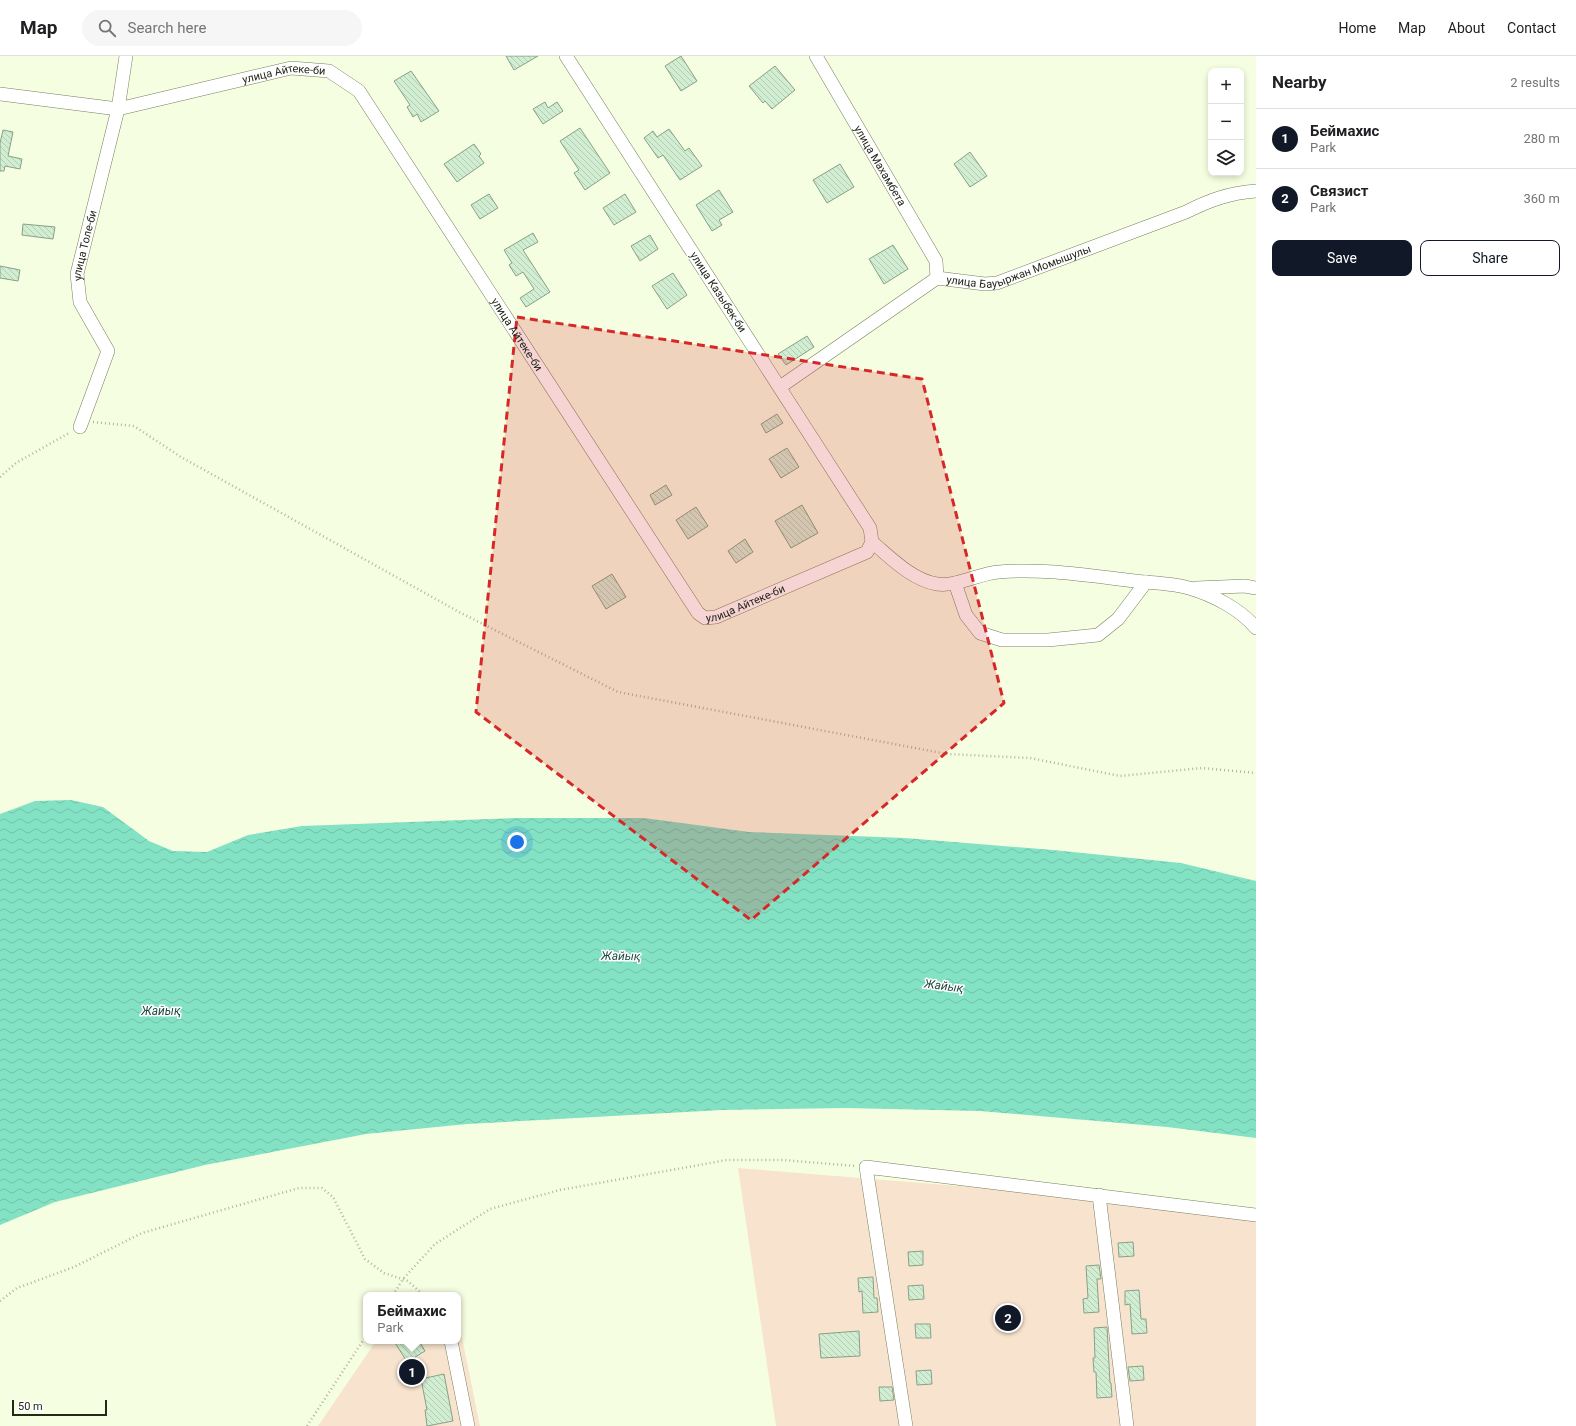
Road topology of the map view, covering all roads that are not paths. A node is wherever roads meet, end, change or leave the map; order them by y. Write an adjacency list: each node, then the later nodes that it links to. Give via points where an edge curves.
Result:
1 (126, 56): 5 (street, улица Толе-би)
2 (566, 56): 8 (street, улица Казыбек-би)
3 (816, 56): 7 (street, улица Махамбета, via 936,261)
4 (0, 94): 5 (street)
5 (118, 109): 9 (street, улица Толе-би, via 77,274 80,302 108,351); 10 (street, улица Айтеке-би, via 292,68 329,71 359,91 698,613 705,618 716,617 867,552)
6 (1256, 191): 7 (street, улица Бауыржан Момышулы, via 1236,192 1212,200 997,283)
7 (937, 278): 8 (street, улица Бауыржан Момышулы)
8 (780, 387): 10 (street, улица Казыбек-би, via 870,528)
9 (80, 427)
10 (872, 542): 12 (street, via 920,579 939,584)
11 (1146, 582): 12 (street, via 1022,570 998,572); 12 (street, via 1118,619 1098,635 1048,640 1002,640 980,633 966,615); 13 (street)
12 (955, 583)
13 (1188, 588): 14 (street); 15 (street, via 1215,598 1250,620)
14 (1256, 588)
15 (1256, 628)
16 (1099, 1195): 17 (street); 20 (street, via 866,1167); 21 (street)
17 (1256, 1215)
18 (452, 1344): 19 (street)
19 (468, 1426)
20 (906, 1426)
21 (1127, 1426)

